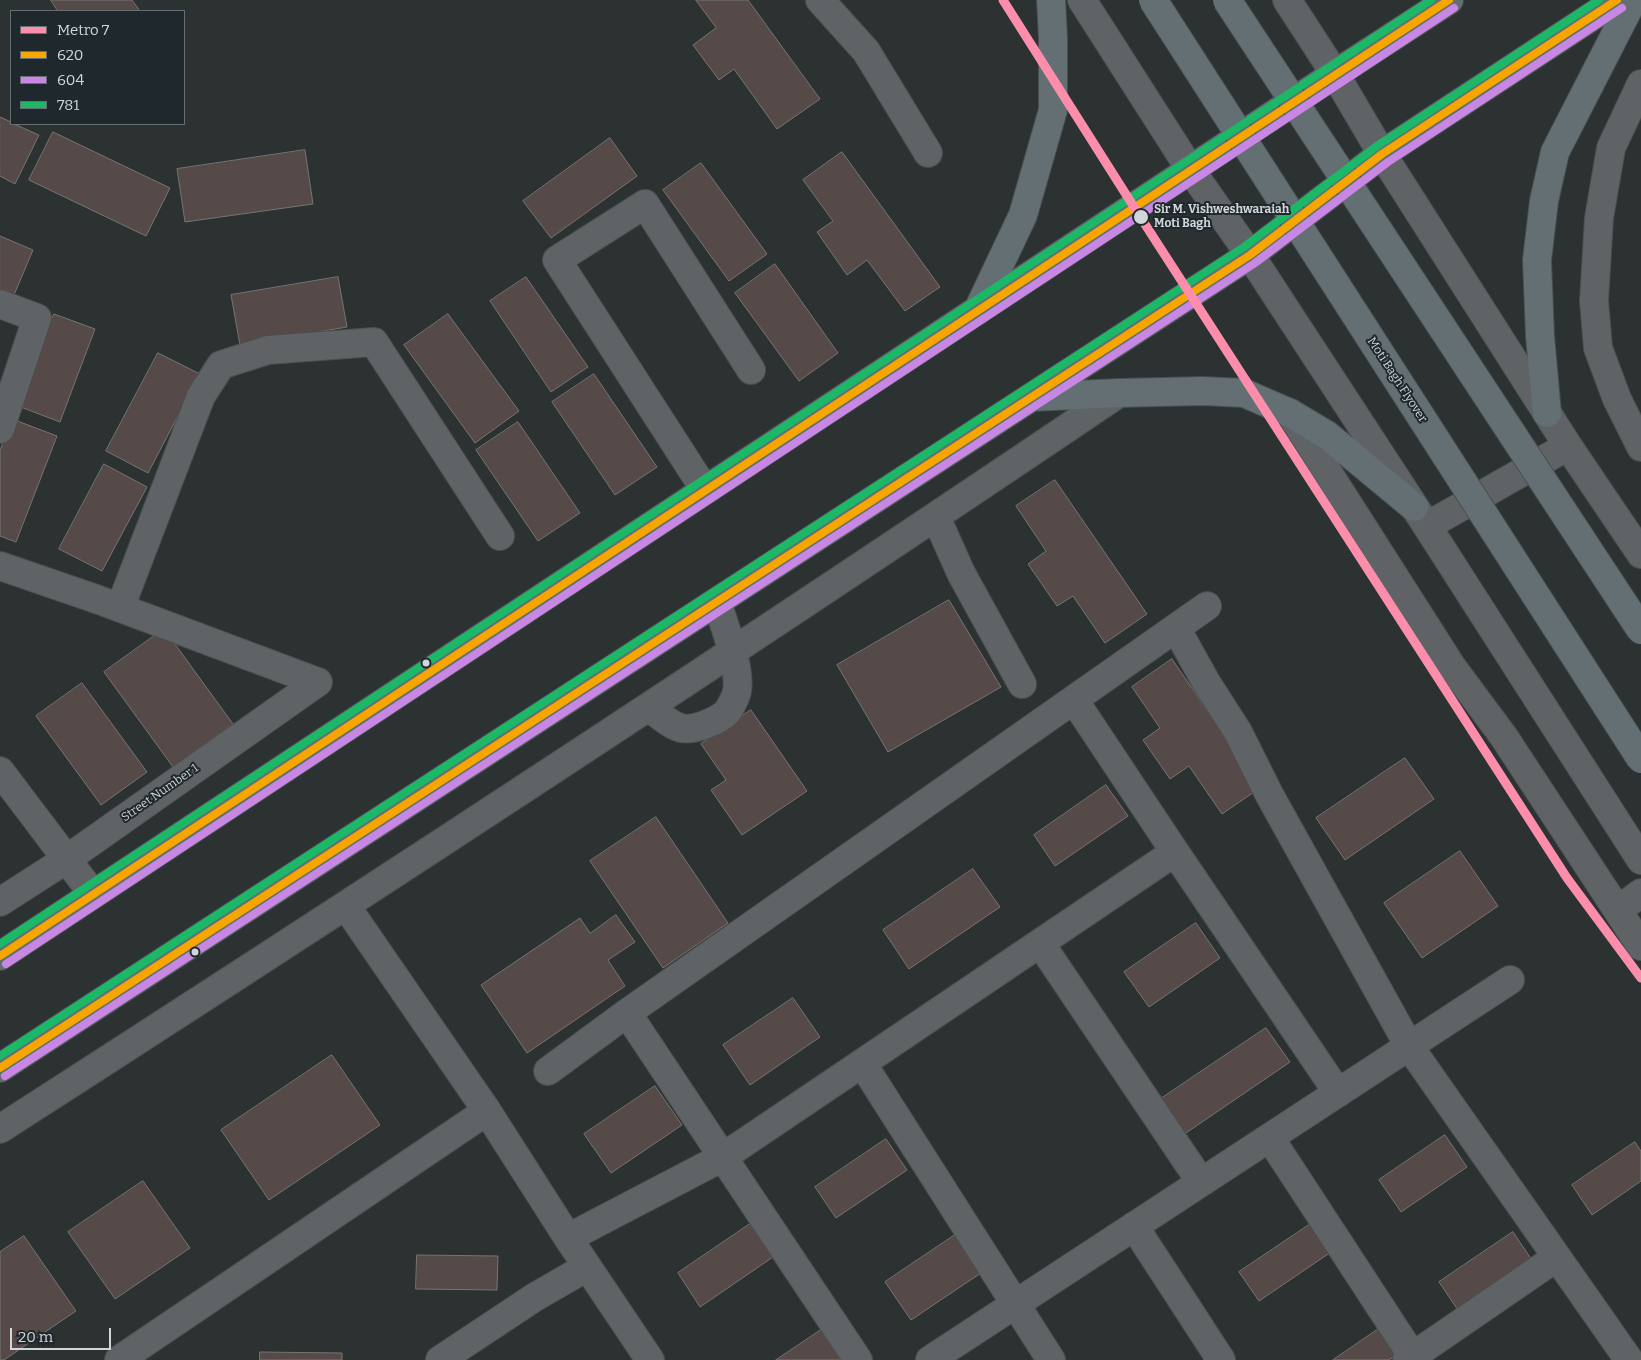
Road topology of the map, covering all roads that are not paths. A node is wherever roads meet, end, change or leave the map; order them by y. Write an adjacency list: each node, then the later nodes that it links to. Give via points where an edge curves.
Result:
1 (820, 0): 12 (street, via 866,51)
2 (1051, 0): 17 (main road, via 1053,110 1023,215)
3 (1082, 0): 14 (street)
4 (1153, 0): 41 (main road, Moti Bagh Flyover, bridge)
5 (1227, 0): 36 (main road, bridge)
6 (1287, 0): 10 (street)
7 (1449, 0): 10 (main road)
8 (1617, 0): 13 (main road)
9 (1632, 0): 22 (main road, via 1555,152 1544,201 1537,260)
10 (1335, 74): 13 (street); 14 (main road)
11 (1641, 84): 25 (street, via 1611,148 1599,218 1594,301 1598,348 1617,399)
12 (928, 153)
13 (1382, 154): 15 (main road); 22 (street)
14 (1190, 169): 15 (street); 17 (main road)
15 (1250, 255): 20 (main road); 28 (street)
16 (0, 304): 23 (street, via 37,318)
17 (978, 310): 26 (main road)
18 (751, 370): 26 (street, via 645,204 557,260)
19 (1119, 393): 20 (main road); 21 (main road, via 1244,393); 27 (street)
20 (1032, 397): 32 (main road)
21 (1290, 412): 28 (main road, via 1327,435); 50 (street, via 1452,667 1504,737)
22 (1547, 413): 24 (street)
23 (0, 428)
24 (1568, 446): 28 (street); 30 (street)
25 (1641, 447)
26 (706, 490): 47 (main road)
27 (936, 516): 37 (street); 38 (street, via 961,573)
28 (1421, 517): 45 (street)
29 (500, 536): 34 (street, via 374,342 268,350 221,365 201,396)
30 (1641, 554)
31 (0, 566): 34 (street)
32 (717, 602): 37 (street); 58 (main road)
33 (1207, 606): 35 (street)
34 (120, 608): 44 (street, Street Number 1, via 318,682)
35 (1176, 628): 39 (street); 56 (street, via 1238,732)
36 (1641, 630)
37 (732, 652): 40 (street); 40 (street, via 737,692 726,712 703,727 682,728)
38 (1022, 684)
39 (1074, 700): 43 (street); 55 (street)
40 (649, 707): 49 (street)
41 (1641, 759)
42 (0, 771): 44 (street)
43 (1175, 852): 51 (street); 60 (street)
44 (67, 859): 47 (street); 48 (street, Street Number 1)
45 (1641, 860)
46 (1641, 893): 50 (street)
47 (93, 894): 53 (main road)
48 (0, 902)
49 (346, 906): 61 (street); 62 (street)
50 (1618, 910): 52 (street)
51 (1040, 943): 57 (street); 65 (street)
52 (1641, 946)
53 (0, 956)
54 (1510, 980): 56 (street)
55 (627, 1013): 59 (street); 64 (street)
56 (1409, 1046): 60 (street); 68 (street)
57 (862, 1063): 64 (street); 70 (street)
58 (0, 1068)
59 (548, 1071)
60 (1338, 1093): 63 (street)
61 (488, 1111): 67 (street); 72 (street)
62 (0, 1128)
63 (1270, 1138): 65 (street); 71 (street)
64 (723, 1157): 67 (street); 75 (street)
65 (1202, 1182): 66 (street)
66 (1134, 1226): 70 (street); 78 (street)
67 (568, 1238): 69 (street)
68 (1557, 1257): 71 (street); 79 (street)
69 (587, 1267): 73 (street); 74 (street)
70 (1016, 1304): 76 (street); 77 (street)
71 (1412, 1359)
72 (119, 1360)
73 (440, 1360)
74 (650, 1360)
75 (858, 1360)
76 (930, 1360)
77 (1051, 1360)
78 (1221, 1360)
79 (1629, 1360)

